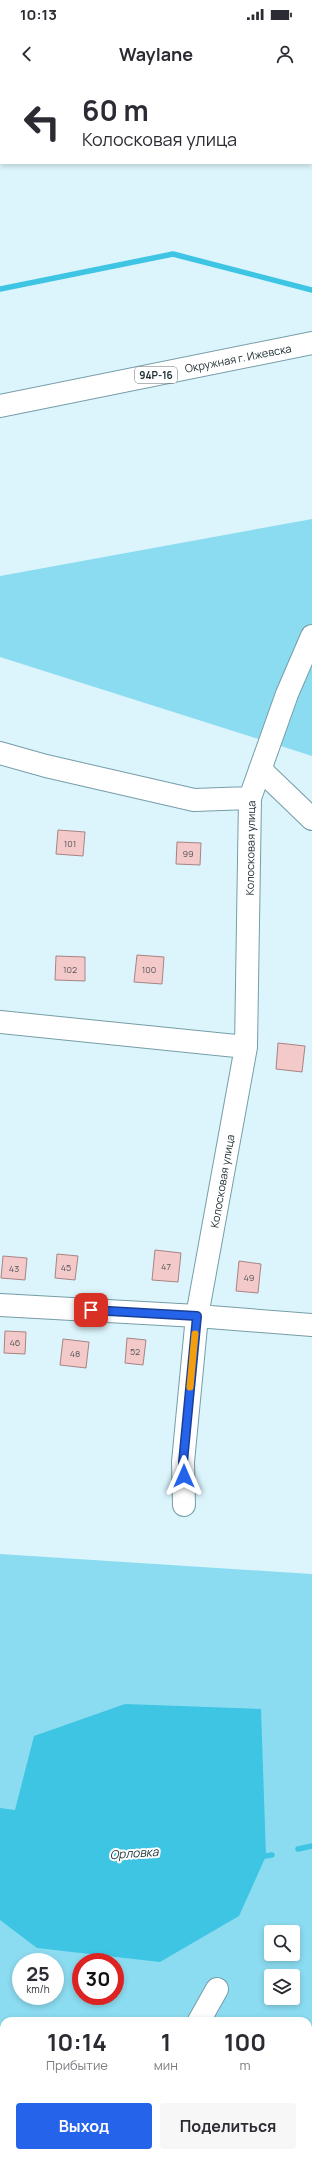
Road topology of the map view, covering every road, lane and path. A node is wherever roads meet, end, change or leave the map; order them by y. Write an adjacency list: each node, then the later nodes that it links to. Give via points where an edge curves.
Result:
1 (312, 343): 2 (street, Окружная г. Ижевска / 94Р-16)
2 (0, 406)
3 (312, 636): 5 (street, Колосковая улица, via 287,694)
4 (0, 753): 6 (street, via 194,800)
5 (260, 769): 6 (street, Колосковая улица); 7 (street)
6 (250, 798): 9 (street, Колосковая улица)
7 (312, 819)
8 (0, 1022): 9 (street)
9 (246, 1047): 11 (street, Колосковая улица)
10 (0, 1305): 11 (street)
11 (197, 1316): 12 (street); 13 (street, Колосковая улица, via 183,1462)
12 (312, 1325)
13 (184, 1505)
14 (217, 1989): 15 (street)
15 (200, 2017)

